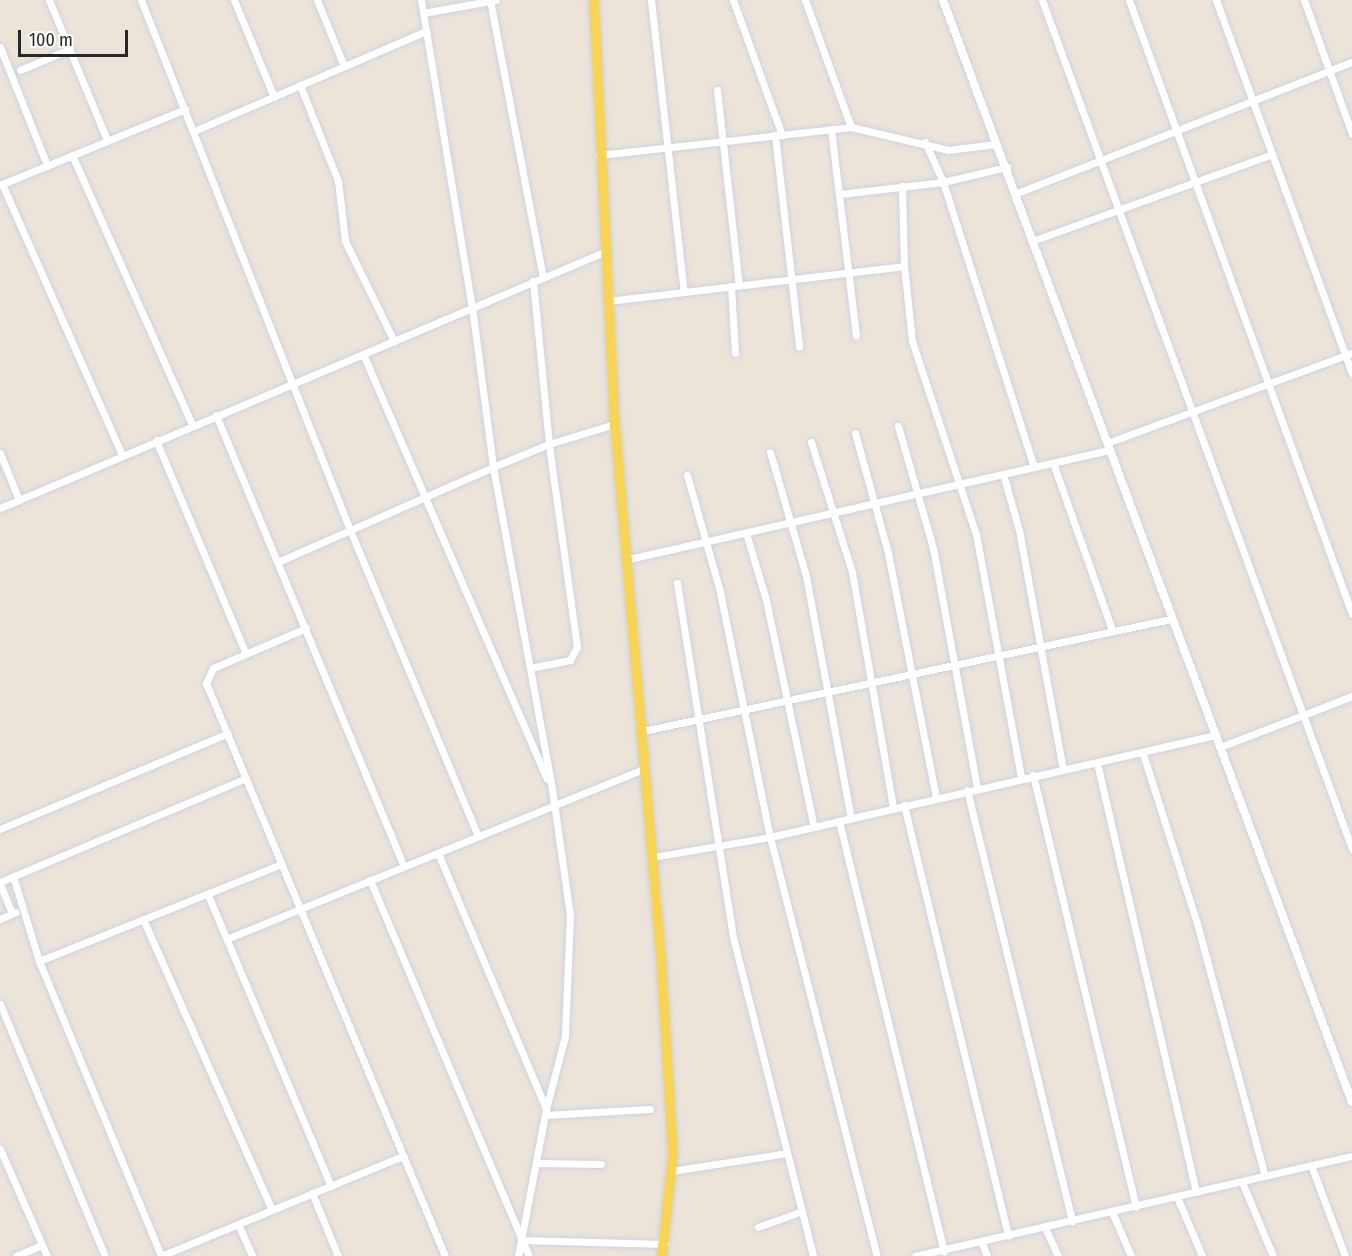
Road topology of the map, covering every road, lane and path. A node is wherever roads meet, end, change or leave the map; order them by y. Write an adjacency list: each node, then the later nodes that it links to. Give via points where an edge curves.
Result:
1 (49, 0): 19 (street)
2 (141, 0): 28 (street)
3 (234, 0): 26 (street)
4 (317, 0): 21 (street)
5 (421, 0): 16 (street)
6 (492, 0): 16 (street); 57 (street)
7 (594, 0): 40 (main road)
8 (651, 0): 39 (street)
9 (733, 0): 34 (street)
10 (805, 0): 29 (street)
11 (943, 0): 38 (street)
12 (1042, 0): 43 (street)
13 (1129, 0): 31 (street)
14 (1216, 0): 27 (street)
15 (1304, 0): 23 (street)
16 (423, 13): 17 (street)
17 (426, 31): 21 (street); 63 (street)
18 (0, 47): 44 (street)
19 (70, 50): 22 (street); 35 (street)
20 (1352, 62): 23 (street)
21 (344, 66): 24 (street)
22 (20, 70)
23 (1330, 71): 27 (street); 33 (street)
24 (300, 85): 26 (street); 65 (street, via 338,181 345,241)
25 (717, 90): 36 (street)
26 (274, 97): 32 (street)
27 (1252, 101): 31 (street); 41 (street)
28 (185, 109): 32 (street); 35 (street)
29 (851, 127): 30 (street); 37 (street)
30 (831, 129): 34 (street); 51 (street)
31 (1176, 130): 43 (street); 47 (street)
32 (194, 131): 71 (street)
33 (1352, 134)
34 (779, 135): 36 (street); 58 (street)
35 (107, 140): 42 (street)
36 (723, 141): 39 (street); 60 (street)
37 (925, 142): 38 (street, via 948,150); 46 (street)
38 (996, 144): 45 (street)
39 (667, 147): 40 (street); 61 (street)
40 (599, 154): 54 (main road)
41 (1272, 154): 47 (street); 69 (street)
42 (72, 155): 44 (street); 75 (street)
43 (1099, 160): 50 (street); 52 (street)
44 (47, 165): 48 (street)
45 (1007, 167): 46 (street); 50 (street)
46 (943, 182): 49 (street); 88 (street)
47 (1194, 182): 52 (street); 72 (street)
48 (1, 184): 85 (street)
49 (902, 186): 51 (street); 55 (street)
50 (1017, 193): 53 (street)
51 (840, 194): 56 (street)
52 (1118, 210): 53 (street); 73 (street)
53 (1035, 240): 82 (street)
54 (604, 252): 57 (street); 62 (main road)
55 (904, 266): 56 (street); 91 (street, via 912,341)
56 (847, 274): 58 (street); 64 (street)
57 (543, 277): 59 (street)
58 (791, 279): 60 (street); 66 (street)
59 (533, 281): 63 (street); 81 (street)
60 (735, 286): 61 (street); 67 (street)
61 (684, 292): 62 (street)
62 (607, 301): 76 (main road)
63 (472, 307): 65 (street); 87 (street)
64 (856, 335)
65 (394, 341): 68 (street)
66 (799, 347)
67 (735, 353)
68 (363, 354): 71 (street); 93 (street)
69 (1349, 355): 70 (street); 72 (street)
70 (1352, 373)
71 (294, 383): 74 (street); 99 (street)
72 (1267, 384): 73 (street); 105 (street)
73 (1191, 412): 82 (street); 120 (street)
74 (216, 415): 75 (street); 103 (street)
75 (192, 424): 79 (street)
76 (615, 424): 81 (street); 102 (main road)
77 (898, 426): 92 (street)
78 (855, 433): 95 (street)
79 (156, 440): 85 (street); 110 (street)
80 (811, 442): 97 (street)
81 (549, 444): 87 (street); 113 (street, via 577,647 570,660)
82 (1108, 446): 86 (street); 106 (street)
83 (770, 452): 98 (street)
84 (0, 453): 94 (street)
85 (122, 455): 94 (street)
86 (1053, 463): 88 (street); 108 (street)
87 (493, 466): 93 (street); 113 (street)
88 (1034, 467): 89 (street)
89 (1003, 474): 91 (street); 109 (street, via 1019,530)
90 (687, 475): 101 (street)
91 (958, 484): 92 (street); 111 (street, via 976,534)
92 (919, 493): 95 (street); 112 (street)
93 (422, 498): 99 (street); 134 (street)
94 (19, 500): 96 (street)
95 (876, 503): 97 (street); 114 (street)
96 (0, 508)
97 (833, 513): 98 (street); 115 (street, via 852,572)
98 (789, 523): 100 (street); 116 (street, via 806,576)
99 (350, 530): 103 (street); 144 (street)
100 (746, 533): 101 (street); 118 (street, via 765,600)
101 (706, 542): 102 (street); 119 (street, via 720,592)
102 (629, 559): 122 (main road)
103 (280, 561): 107 (street)
104 (677, 583): 121 (street)
105 (1352, 614)
106 (1170, 619): 108 (street); 124 (street)
107 (306, 628): 110 (street); 151 (street)
108 (1113, 632): 109 (street)
109 (1041, 647): 111 (street); 129 (street)
110 (246, 654): 123 (street, via 207,674 206,683)
111 (999, 656): 112 (street); 131 (street)
112 (955, 665): 114 (street); 133 (street)
113 (530, 668): 134 (street)
114 (913, 674): 115 (street); 136 (street)
115 (869, 684): 116 (street); 139 (street)
116 (825, 693): 118 (street); 140 (street)
117 (1352, 696): 120 (street)
118 (786, 702): 119 (street); 142 (street)
119 (742, 711): 121 (street); 145 (street)
120 (1303, 716): 125 (street); 147 (street)
121 (698, 722): 122 (street); 146 (street)
122 (643, 731): 128 (main road)
123 (228, 733): 132 (street); 143 (street)
124 (1216, 735): 125 (street); 126 (street)
125 (1220, 747): 164 (street)
126 (1143, 754): 127 (street); 175 (street, via 1197,923)
127 (1097, 763): 129 (street); 178 (street)
128 (646, 768): 137 (street); 149 (main road)
129 (1063, 769): 130 (street)
130 (1033, 775): 131 (street); 181 (street)
131 (1021, 777): 133 (street)
132 (246, 778): 150 (street); 152 (street)
133 (977, 788): 135 (street)
134 (552, 789): 137 (street)
135 (968, 790): 136 (street); 185 (street)
136 (936, 798): 138 (street)
137 (555, 805): 144 (street); 166 (street, via 570,915 565,1036)
138 (904, 806): 139 (street); 189 (street)
139 (893, 808): 140 (street)
140 (851, 818): 141 (street)
141 (840, 821): 142 (street); 194 (street)
142 (814, 827): 145 (street)
143 (0, 829)
144 (478, 836): 148 (street)
145 (770, 837): 146 (street); 206 (street)
146 (717, 845): 149 (street); 168 (street, via 734,941)
147 (1352, 849)
148 (438, 853): 151 (street); 166 (street)
149 (653, 857): 174 (main road)
150 (281, 864): 155 (street); 156 (street)
151 (404, 866): 153 (street)
152 (13, 876): 154 (street); 157 (street)
153 (370, 880): 156 (street); 190 (street)
154 (0, 883): 158 (street)
155 (208, 895): 160 (street); 161 (street)
156 (300, 909): 161 (street); 169 (street)
157 (22, 910): 158 (street); 162 (street)
158 (12, 914): 159 (street)
159 (0, 919)
160 (143, 919): 162 (street); 182 (street)
161 (229, 938): 177 (street)
162 (39, 961): 198 (street)
163 (0, 1004): 197 (street)
164 (1351, 1098)
165 (650, 1109): 166 (street)
166 (545, 1112): 171 (street)
167 (0, 1149): 193 (street)
168 (787, 1153): 174 (street); 183 (street)
169 (403, 1156): 177 (street); 201 (street)
170 (1352, 1156): 173 (street)
171 (536, 1163): 172 (street); 190 (street)
172 (601, 1164)
173 (1311, 1165): 175 (street); 213 (street)
174 (671, 1171): 192 (main road)
175 (1264, 1176): 176 (street)
176 (1242, 1182): 178 (street); 212 (street)
177 (331, 1185): 179 (street)
178 (1196, 1192): 180 (street)
179 (312, 1193): 182 (street); 200 (street)
180 (1177, 1197): 181 (street); 211 (street)
181 (1136, 1207): 184 (street)
182 (272, 1210): 186 (street)
183 (802, 1211): 187 (street); 205 (street)
184 (1112, 1212): 185 (street); 210 (street)
185 (1072, 1221): 188 (street)
186 (238, 1224): 198 (street); 199 (street)
187 (758, 1227)
188 (1045, 1227): 189 (street); 209 (street)
189 (1008, 1236): 191 (street)
190 (522, 1240): 192 (street); 202 (street); 203 (street)
191 (982, 1243): 194 (street); 208 (street)
192 (664, 1244): 204 (main road)
193 (42, 1245): 195 (street); 196 (street)
194 (944, 1251): 207 (street)
195 (16, 1256)
196 (46, 1256)
197 (105, 1256)
198 (161, 1256)
199 (252, 1256)
200 (338, 1256)
201 (445, 1256)
202 (518, 1256)
203 (530, 1256)
204 (662, 1256)
205 (813, 1256)
206 (877, 1256)
207 (919, 1256)
208 (987, 1256)
209 (1058, 1256)
210 (1131, 1256)
211 (1202, 1256)
212 (1273, 1256)
213 (1345, 1256)

